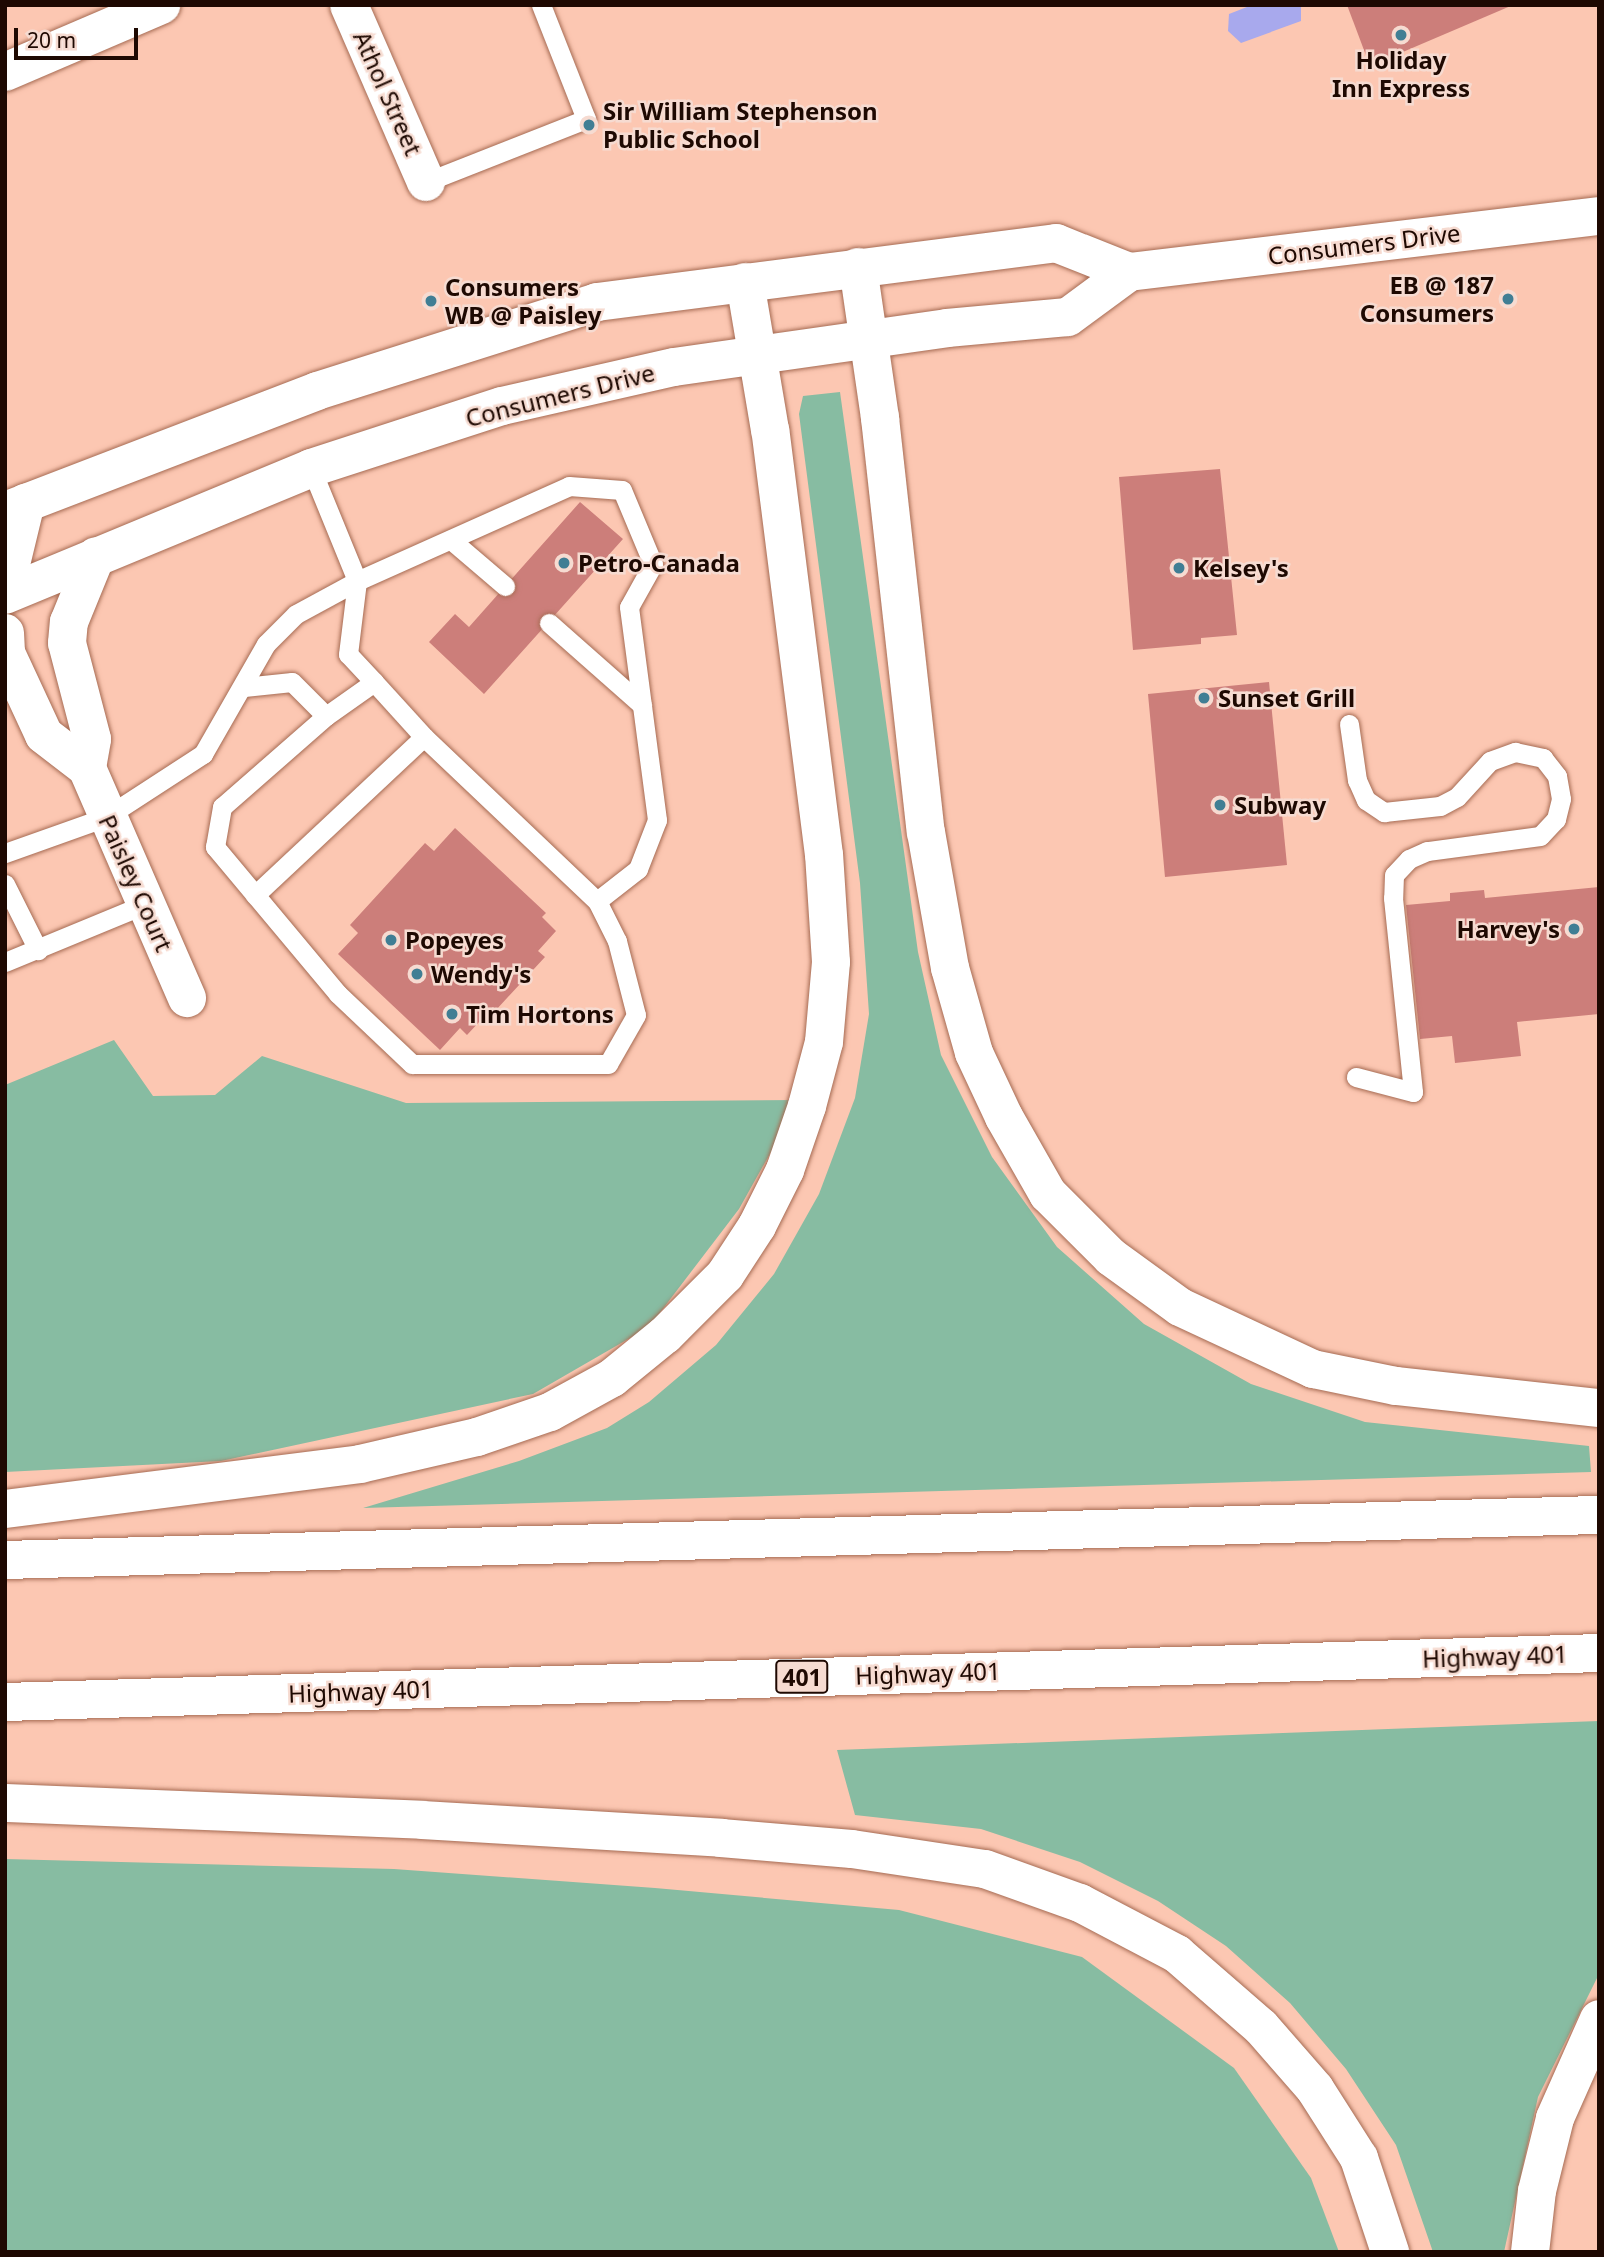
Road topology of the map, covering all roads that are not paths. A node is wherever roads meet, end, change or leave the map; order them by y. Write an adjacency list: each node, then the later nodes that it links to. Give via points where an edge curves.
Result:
1 (161, 5): 4 (main road)
2 (349, 5): 5 (main road, Athol Street)
3 (541, 5): 5 (lane, via 586,119)
4 (5, 72)
5 (426, 182)
6 (1599, 216): 8 (main road, Consumers Drive)
7 (859, 267): 8 (main road, Consumers Drive, via 1056,243); 9 (main road, Consumers Drive); 10 (main road)
8 (1129, 272): 10 (main road, Consumers Drive, via 1068,317)
9 (744, 282): 11 (main road); 13 (main road, Consumers Drive, via 597,302 317,391)
10 (867, 339): 11 (main road, Consumers Drive); 39 (main road, via 926,832 950,968 975,1053 1004,1117 1048,1194 1111,1258 1180,1307 1314,1369 1396,1386)
11 (759, 355): 12 (main road, Consumers Drive, via 674,367 502,406); 40 (main road, via 824,855 831,962 824,1042 807,1106 785,1170 725,1275 665,1335 612,1378 550,1412 477,1437 360,1464)
12 (312, 468): 15 (main road, Consumers Drive); 16 (lane)
13 (15, 506): 18 (main road)
14 (451, 540): 16 (lane); 17 (lane); 24 (lane, via 569,486 622,490 653,564 629,607)
15 (96, 556): 19 (main road, Consumers Drive); 28 (main road, Paisley Court, via 69,622 67,643 92,739)
16 (357, 580): 22 (lane, via 348,654); 23 (lane, via 296,614 267,644)
17 (505, 586)
18 (5, 589)
19 (5, 595)
20 (549, 623): 24 (lane)
21 (5, 633): 28 (main road, via 6,653 44,735)
22 (374, 682): 25 (lane); 27 (lane)
23 (244, 687): 25 (lane, via 292,682); 29 (lane, via 203,754)
24 (642, 705): 33 (lane, via 657,820 638,869)
25 (326, 716): 32 (lane, via 222,807 215,847)
26 (1349, 724): 38 (lane, via 1357,780 1366,800 1384,812 1440,806 1457,797 1490,761 1516,752 1542,758 1557,776 1561,799 1556,819 1540,836 1427,851 1409,859 1394,875 1413,1093)
27 (424, 737): 32 (lane); 33 (lane)
28 (87, 768): 29 (main road, Paisley Court)
29 (106, 817): 30 (lane); 34 (main road, Paisley Court)
30 (5, 853)
31 (5, 884): 35 (lane)
32 (256, 895): 33 (lane, via 338,994 412,1064 608,1064 636,1015 617,941)
33 (597, 901)
34 (146, 904): 35 (lane); 37 (main road, Paisley Court)
35 (38, 950): 36 (lane)
36 (5, 962)
37 (187, 998)
38 (1356, 1077)
39 (1599, 1408)
40 (5, 1509)
41 (1599, 1515): 42 (main road)
42 (5, 1559)
43 (1599, 1653): 44 (main road, Highway 401 / 401)
44 (5, 1702)
45 (5, 1802): 47 (main road, via 422,1819 721,1838 852,1849 985,1870 1080,1903 1177,1954 1261,2027 1315,2089 1359,2158)
46 (1599, 2019): 48 (main road, via 1555,2118 1537,2191)
47 (1390, 2252)
48 (1530, 2252)

